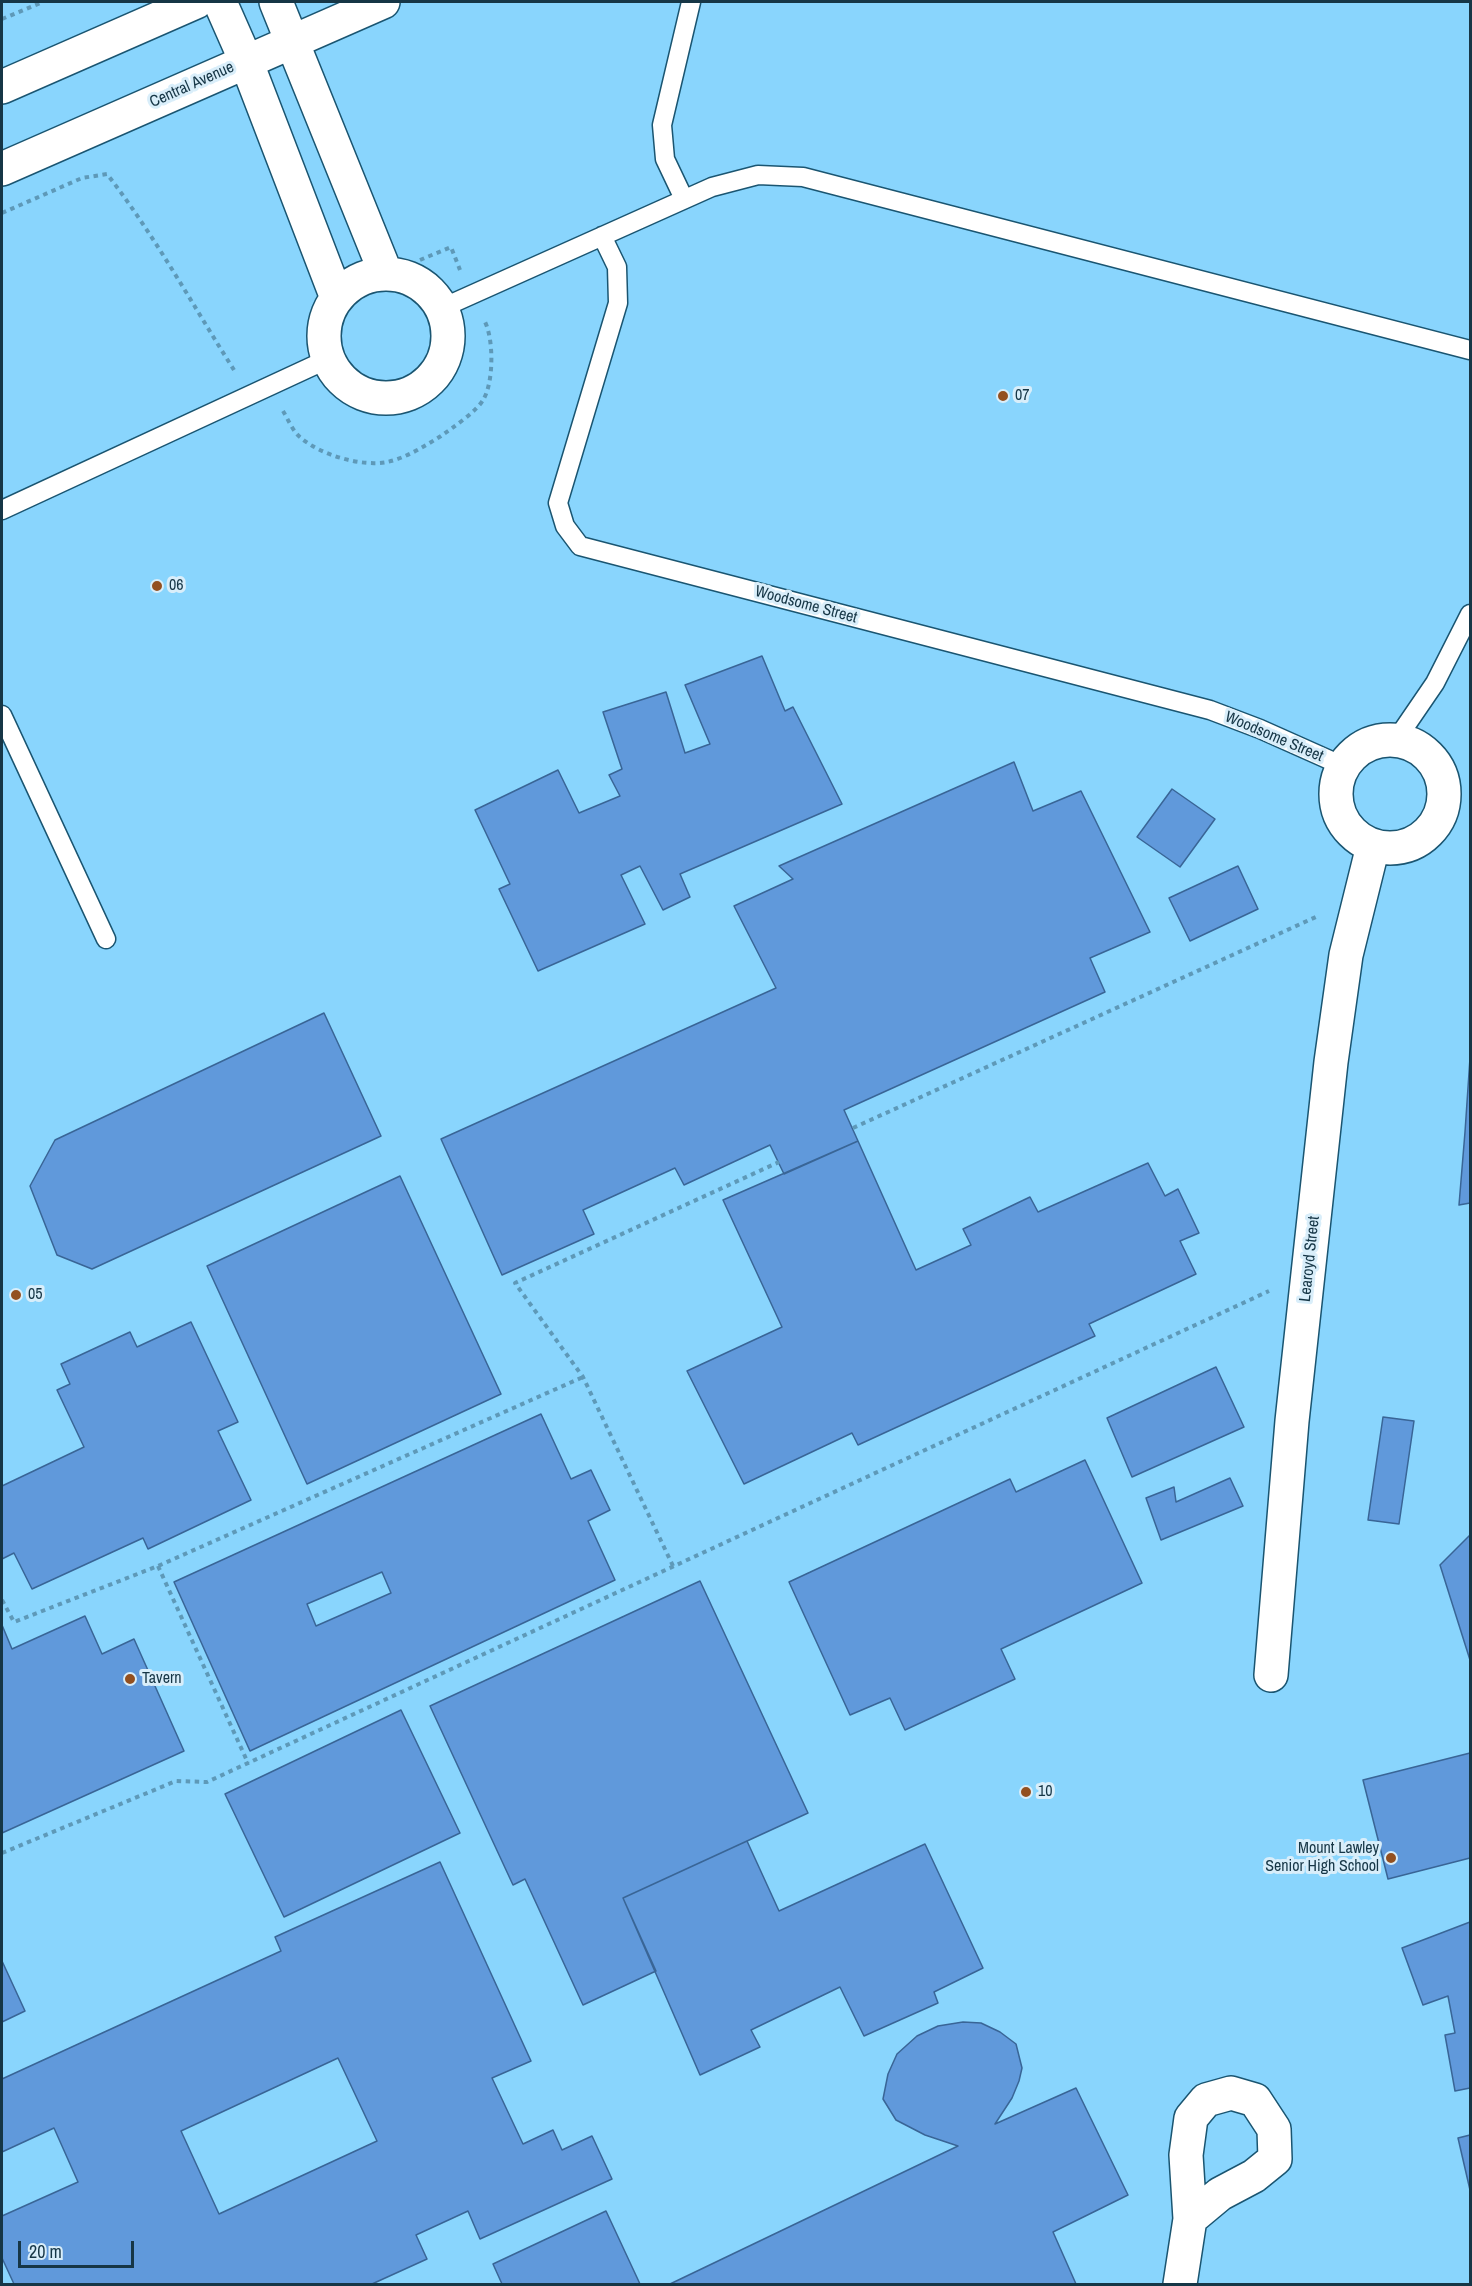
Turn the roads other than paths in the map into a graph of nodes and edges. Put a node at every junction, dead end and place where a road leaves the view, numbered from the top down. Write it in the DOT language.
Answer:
graph roads {
  1 [pos="196,2"];
  2 [pos="220,2"];
  3 [pos="276,2"];
  4 [pos="383,2"];
  5 [pos="691,2"];
  6 [pos="293,41"];
  7 [pos="246,62"];
  8 [pos="2,87"];
  9 [pos="2,169"];
  10 [pos="684,199"];
  11 [pos="602,236"];
  12 [pos="386,274"];
  13 [pos="337,298"];
  14 [pos="456,302"];
  15 [pos="1470,350"];
  16 [pos="328,359"];
  17 [pos="2,510"];
  18 [pos="1470,614"];
  19 [pos="2,715"];
  20 [pos="1396,740"];
  21 [pos="1343,766"];
  22 [pos="1457,798"];
  23 [pos="1373,846"];
  24 [pos="106,939"];
  25 [pos="1271,1675"];
  26 [pos="1190,2219"];
  27 [pos="1180,2284"];
  1 -- 8 [label="street"];
  2 -- 7 [label="street"];
  3 -- 6 [label="street"];
  4 -- 6 [label="street, Central Avenue"];
  5 -- 10 [label="lane"];
  6 -- 7 [label="street, Central Avenue"];
  6 -- 12 [label="street"];
  7 -- 9 [label="street, Central Avenue"];
  7 -- 13 [label="street"];
  10 -- 11 [label="lane"];
  10 -- 15 [label="lane"];
  11 -- 14 [label="lane"];
  11 -- 21 [label="lane, Woodsome Street"];
  12 -- 13 [label="street"];
  12 -- 14 [label="street"];
  13 -- 16 [label="street"];
  14 -- 16 [label="street"];
  16 -- 17 [label="lane"];
  18 -- 20 [label="lane"];
  19 -- 24 [label="lane"];
  20 -- 21 [label="street, Woodsome Street"];
  20 -- 22 [label="street"];
  21 -- 23 [label="street, Woodsome Street"];
  22 -- 23 [label="street"];
  23 -- 25 [label="street, Learoyd Street"];
  26 -- 27 [label="street"];
}
